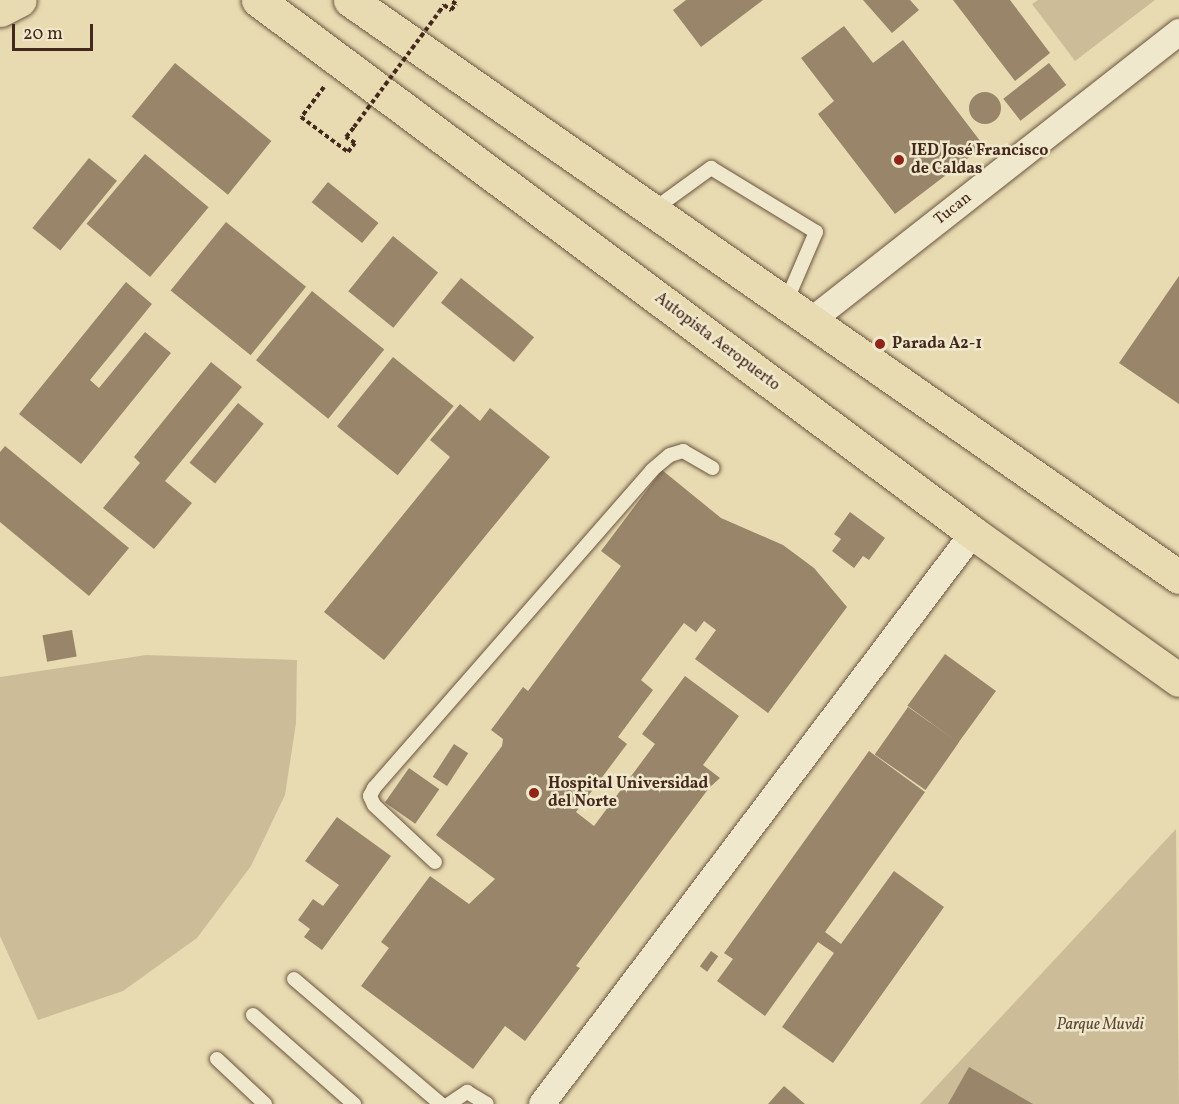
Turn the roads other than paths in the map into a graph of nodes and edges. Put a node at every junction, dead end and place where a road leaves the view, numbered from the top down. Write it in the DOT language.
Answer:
graph roads {
  1 [pos="20,0"];
  2 [pos="258,0"];
  3 [pos="350,0"];
  4 [pos="0,10"];
  5 [pos="1179,32"];
  6 [pos="653,210"];
  7 [pos="799,311"];
  8 [pos="713,468"];
  9 [pos="973,533"];
  10 [pos="1177,575"];
  11 [pos="1179,680"];
  12 [pos="435,862"];
  13 [pos="294,979"];
  14 [pos="253,1015"];
  15 [pos="217,1059"];
  16 [pos="265,1104"];
  17 [pos="354,1104"];
  18 [pos="441,1104"];
  19 [pos="449,1104"];
  20 [pos="487,1104"];
  21 [pos="542,1104"];
  1 -- 4 [label="highway"];
  2 -- 9 [label="highway, Autopista Aeropuerto"];
  3 -- 6 [label="highway"];
  5 -- 7 [label="street, Tucan"];
  6 -- 7 [label="highway"];
  6 -- 7 [label="lane"];
  7 -- 10 [label="highway"];
  8 -- 12 [label="lane"];
  9 -- 11 [label="highway, Autopista Aeropuerto"];
  9 -- 21 [label="street"];
  13 -- 18 [label="lane"];
  14 -- 17 [label="lane"];
  15 -- 16 [label="lane"];
  19 -- 20 [label="lane"];
}
